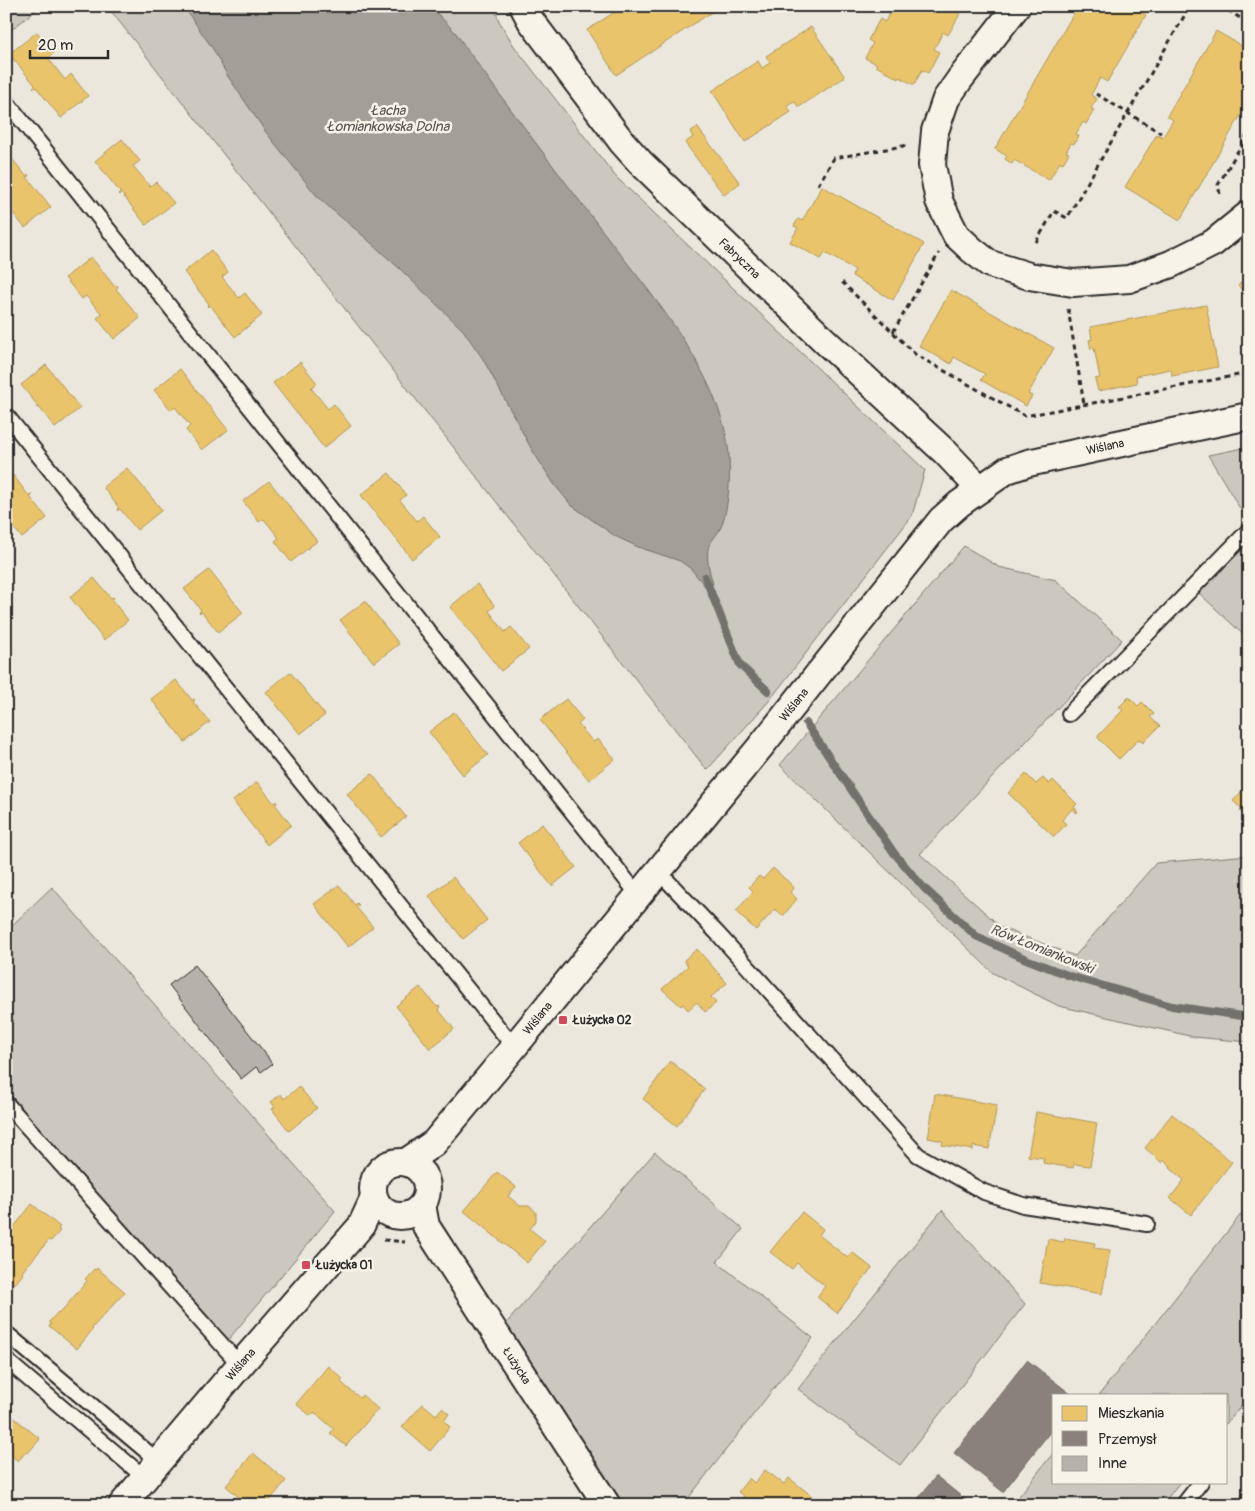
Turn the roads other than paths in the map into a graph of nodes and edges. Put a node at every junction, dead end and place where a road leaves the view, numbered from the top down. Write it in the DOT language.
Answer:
graph roads {
  1 [pos="523,6"];
  2 [pos="1017,6"];
  3 [pos="6,101"];
  4 [pos="1249,214"];
  5 [pos="6,416"];
  6 [pos="1249,416"];
  7 [pos="980,489"];
  8 [pos="1249,530"];
  9 [pos="1069,714"];
  10 [pos="659,872"];
  11 [pos="639,896"];
  12 [pos="514,1047"];
  13 [pos="6,1103"];
  14 [pos="414,1168"];
  15 [pos="404,1212"];
  16 [pos="1147,1224"];
  17 [pos="6,1333"];
  18 [pos="6,1360"];
  19 [pos="240,1365"];
  20 [pos="151,1469"];
  21 [pos="1200,1484"];
  22 [pos="122,1505"];
  23 [pos="607,1505"];
  24 [pos="1183,1505"];
  1 -- 7 [label="street, Fabryczna"];
  2 -- 4 [label="street"];
  3 -- 11 [label="lane"];
  5 -- 12 [label="lane"];
  6 -- 7 [label="street, Wiślana"];
  7 -- 10 [label="street, Wiślana"];
  8 -- 9 [label="lane"];
  10 -- 11 [label="street, Wiślana"];
  10 -- 16 [label="lane"];
  11 -- 12 [label="street, Wiślana"];
  12 -- 14 [label="street, Wiślana"];
  13 -- 19 [label="lane"];
  14 -- 15 [label="street"];
  14 -- 15 [label="street"];
  15 -- 19 [label="street, Wiślana"];
  15 -- 23 [label="street, Łużycka"];
  17 -- 20 [label="lane"];
  18 -- 20 [label="lane"];
  19 -- 20 [label="street, Wiślana"];
  20 -- 22 [label="street, Wiślana"];
  21 -- 24 [label="lane"];
}
